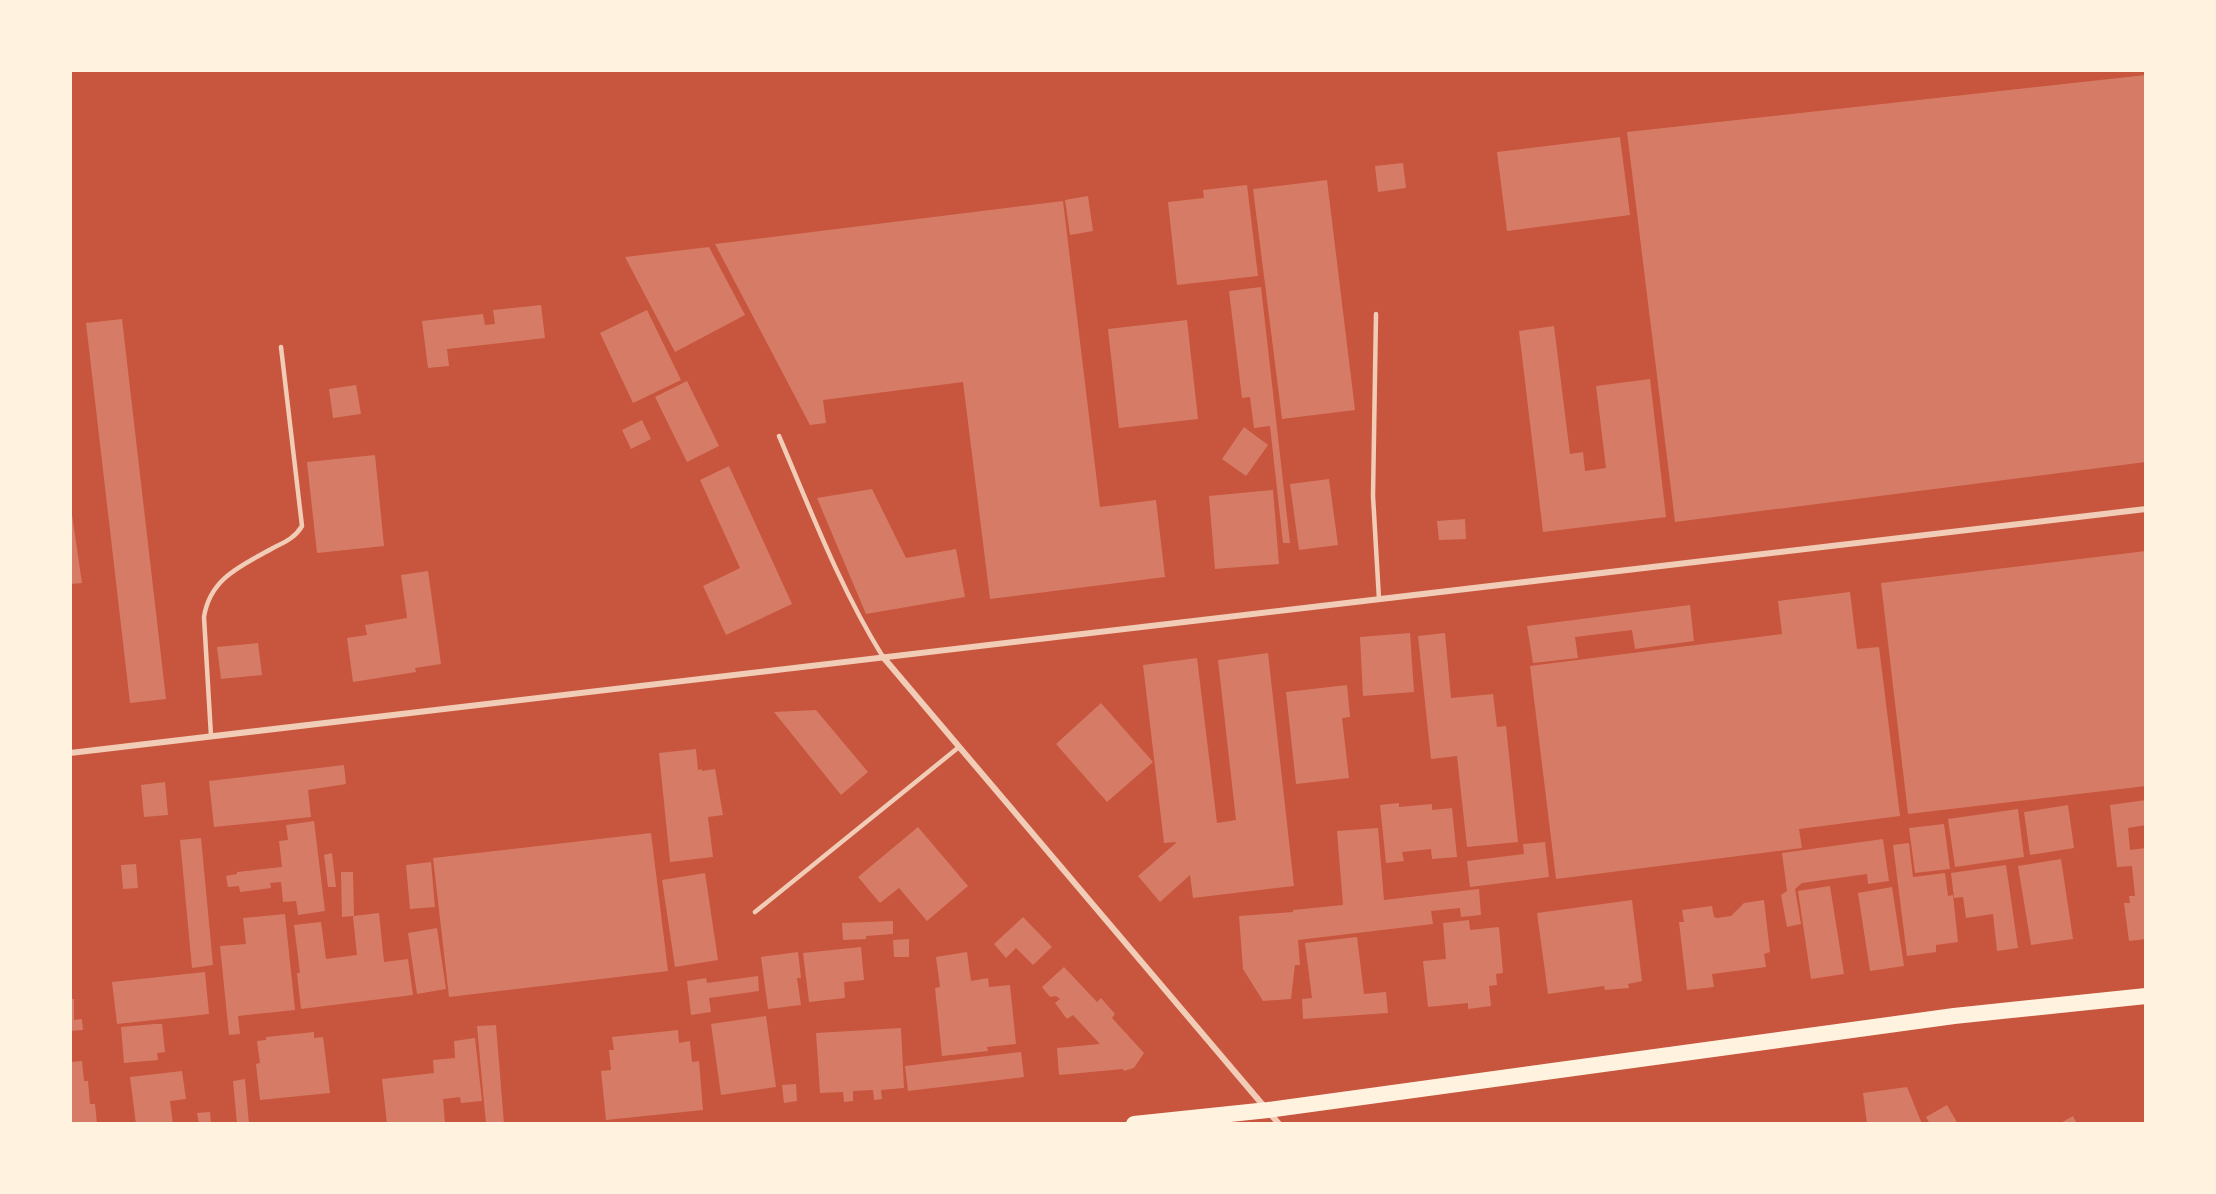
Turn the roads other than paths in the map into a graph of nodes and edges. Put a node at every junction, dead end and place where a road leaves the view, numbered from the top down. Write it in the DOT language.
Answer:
graph roads {
  1 [pos="1376,314"];
  2 [pos="281,347"];
  3 [pos="779,436"];
  4 [pos="2145,509"];
  5 [pos="1380,599"];
  6 [pos="883,657"];
  7 [pos="211,736"];
  8 [pos="959,747"];
  9 [pos="70,753"];
  10 [pos="755,912"];
  11 [pos="2145,996"];
  12 [pos="1268,1110"];
  13 [pos="1209,1120"];
  14 [pos="1134,1124"];
  15 [pos="1279,1124"];
  1 -- 5 [label="lane"];
  2 -- 7 [label="lane"];
  3 -- 6 [label="lane"];
  4 -- 5 [label="street"];
  5 -- 6 [label="street"];
  6 -- 7 [label="street"];
  6 -- 8 [label="street"];
  7 -- 9 [label="street"];
  8 -- 10 [label="lane"];
  8 -- 12 [label="street"];
  11 -- 12 [label="highway"];
  12 -- 13 [label="highway"];
  12 -- 15 [label="street"];
  13 -- 14 [label="highway"];
}
